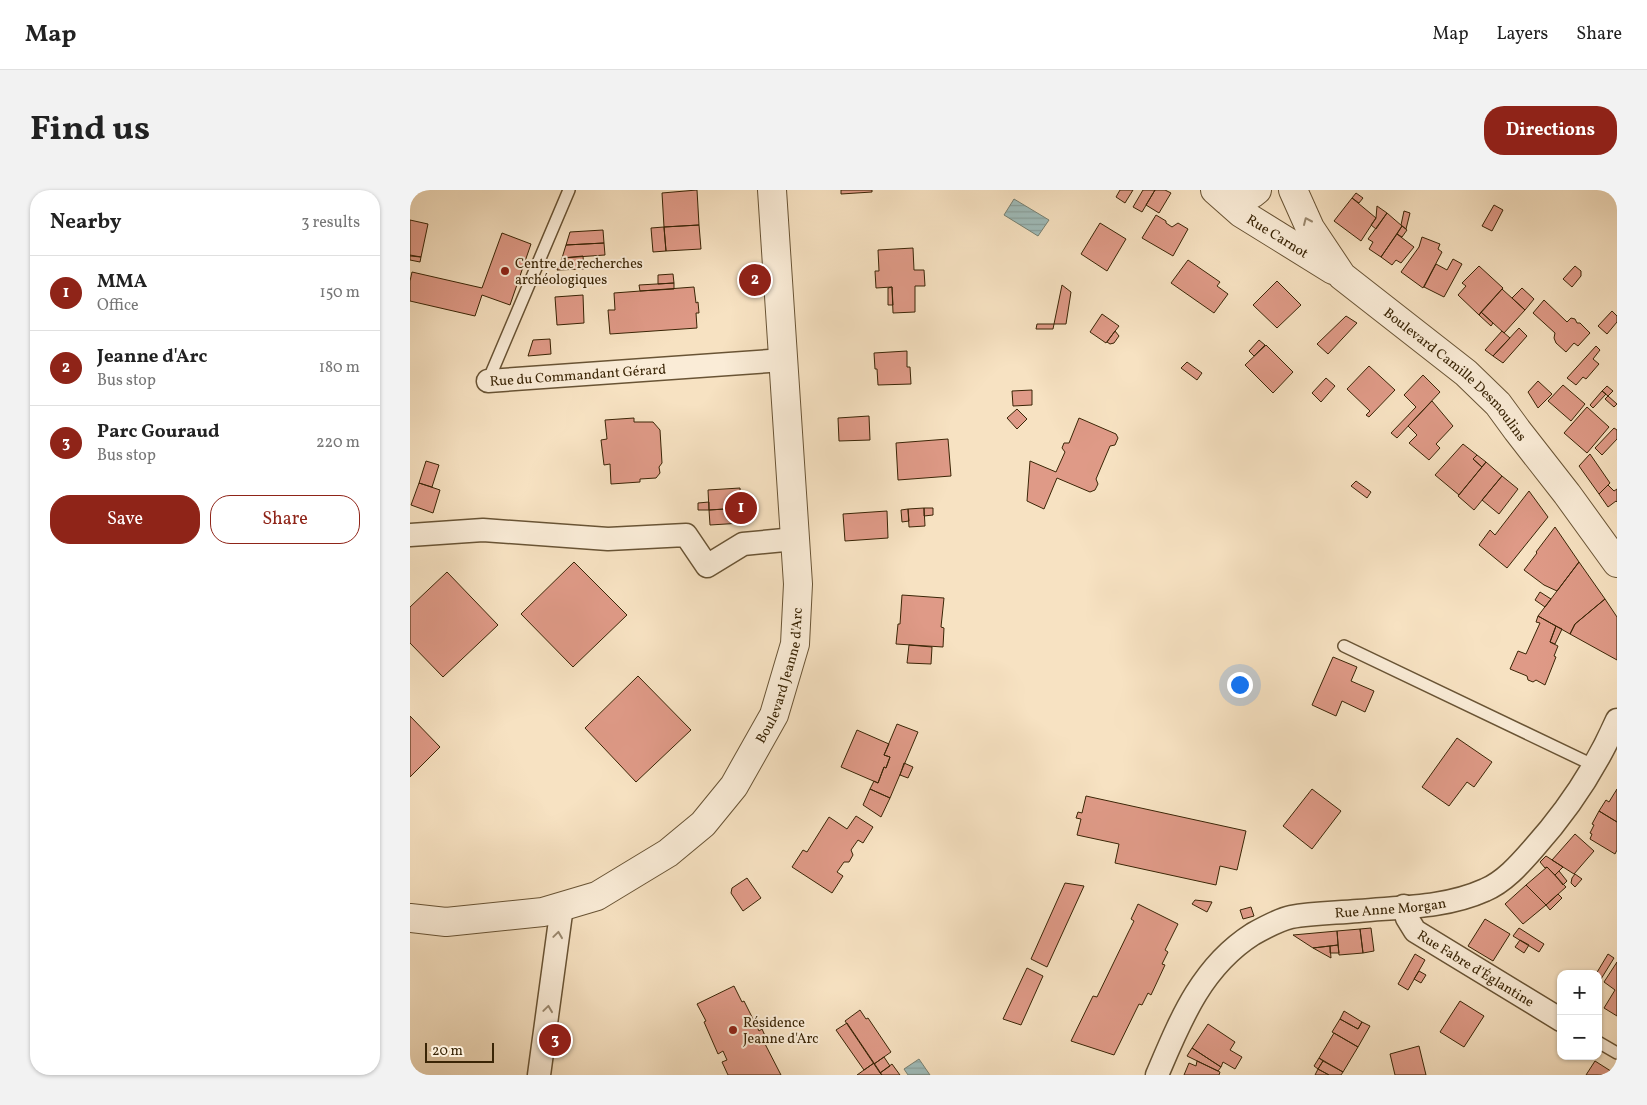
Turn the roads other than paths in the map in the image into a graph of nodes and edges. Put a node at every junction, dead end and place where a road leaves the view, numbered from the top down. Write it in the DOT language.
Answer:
graph roads {
  1 [pos="569,190"];
  2 [pos="772,190"];
  3 [pos="1215,190"];
  4 [pos="1230,190"];
  5 [pos="1257,190"];
  6 [pos="1293,190"];
  7 [pos="1342,276"];
  8 [pos="784,360"];
  9 [pos="488,380"];
  10 [pos="410,535"];
  11 [pos="795,539"];
  12 [pos="1617,563"];
  13 [pos="1344,646"];
  14 [pos="1617,720"];
  15 [pos="1595,766"];
  16 [pos="562,906"];
  17 [pos="1404,906"];
  18 [pos="410,918"];
  19 [pos="1557,1018"];
  20 [pos="1602,1044"];
  21 [pos="1617,1053"];
  22 [pos="539,1075"];
  23 [pos="1157,1075"];
  1 -- 9 [label="lane, Rue du Commandant Gérard"];
  2 -- 8 [label="street, Boulevard Jeanne d'Arc"];
  3 -- 7 [label="street, Rue Carnot"];
  4 -- 5 [label="street"];
  7 -- 6 [label="street, Boulevard Camille Desmoulins, one-way"];
  7 -- 12 [label="street, Boulevard Camille Desmoulins"];
  8 -- 9 [label="street, Rue du Commandant Gérard"];
  8 -- 11 [label="street, Boulevard Jeanne d'Arc"];
  10 -- 11 [label="street"];
  11 -- 16 [label="street, Boulevard Jeanne d'Arc"];
  13 -- 15 [label="lane"];
  14 -- 15 [label="street, Rue Anne Morgan"];
  15 -- 17 [label="street, Rue Anne Morgan"];
  16 -- 18 [label="street, Boulevard Jeanne d'Arc"];
  22 -- 16 [label="street, one-way"];
  17 -- 19 [label="street, Rue Fabre d'Églantine"];
  17 -- 23 [label="street, Rue Anne Morgan"];
  20 -- 21 [label="lane"];
}
